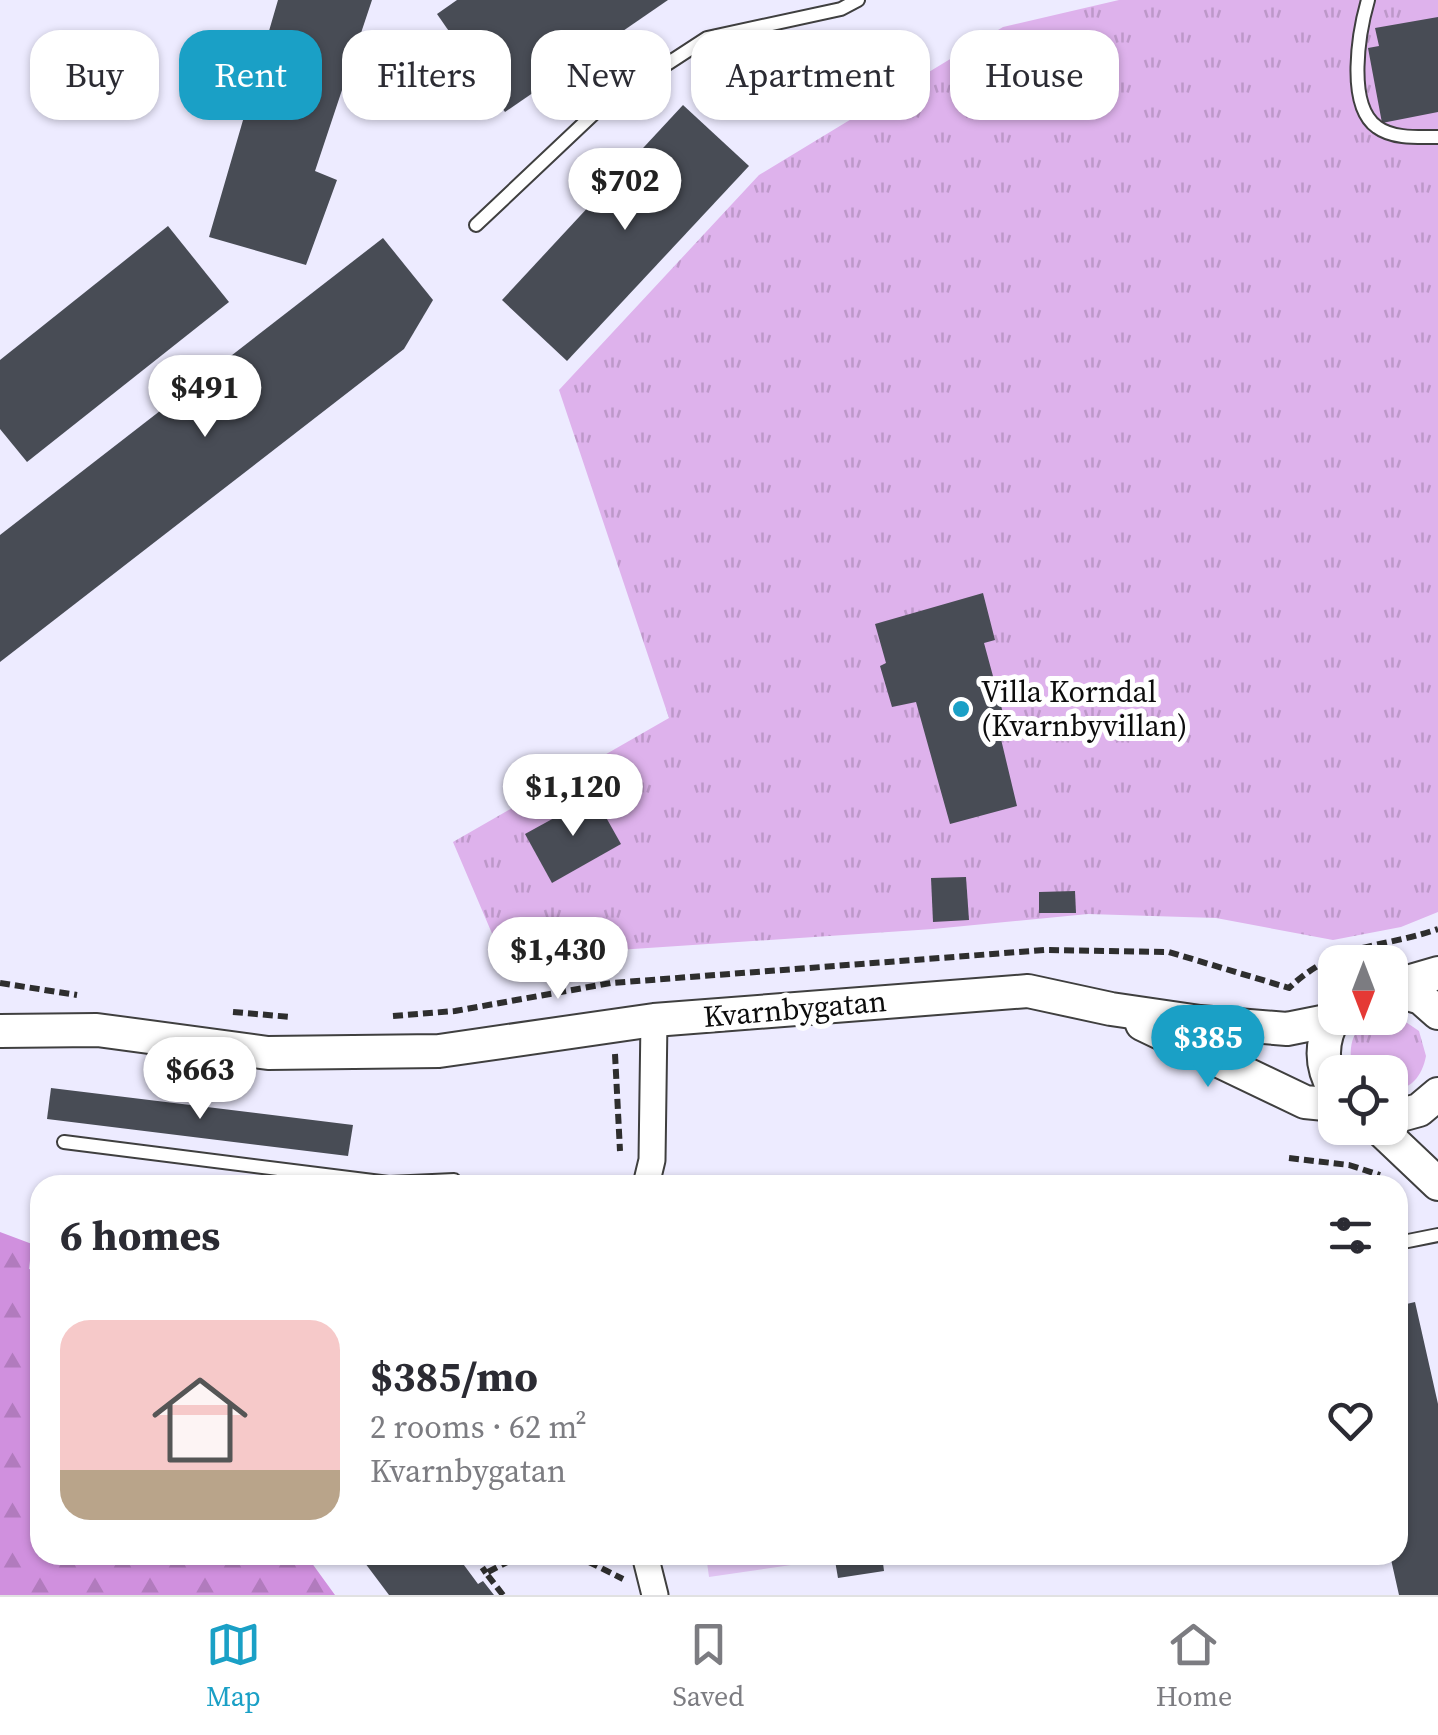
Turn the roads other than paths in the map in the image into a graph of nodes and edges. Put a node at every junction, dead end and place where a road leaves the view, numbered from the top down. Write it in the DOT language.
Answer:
graph roads {
  1 [pos="858,0"];
  2 [pos="1368,0"];
  3 [pos="1438,137"];
  4 [pos="476,225"];
  5 [pos="1438,972"];
  6 [pos="1408,982"];
  7 [pos="1408,994"];
  8 [pos="1111,1009"];
  9 [pos="1438,1013"];
  10 [pos="654,1020"];
  11 [pos="1318,1022"];
  12 [pos="0,1030"];
  13 [pos="1438,1094"];
  14 [pos="1318,1103"];
  15 [pos="1408,1113"];
  16 [pos="64,1142"];
  17 [pos="1397,1145"];
  18 [pos="320,1175"];
  19 [pos="648,1175"];
  20 [pos="1438,1184"];
  21 [pos="1438,1235"];
  22 [pos="1408,1240"];
  23 [pos="648,1565"];
  24 [pos="655,1595"];
  1 -- 4 [label="lane"];
  2 -- 3 [label="lane"];
  5 -- 6 [label="street"];
  7 -- 9 [label="street"];
  8 -- 10 [label="street, Kvarnbygatan"];
  8 -- 11 [label="street, Kvarnbygatan"];
  8 -- 14 [label="street, Kvarnbygatan"];
  10 -- 12 [label="street, Kvarnbygatan"];
  10 -- 19 [label="street"];
  13 -- 15 [label="street"];
  16 -- 18 [label="lane"];
  17 -- 20 [label="street"];
  21 -- 22 [label="lane"];
  23 -- 24 [label="street"];
}
